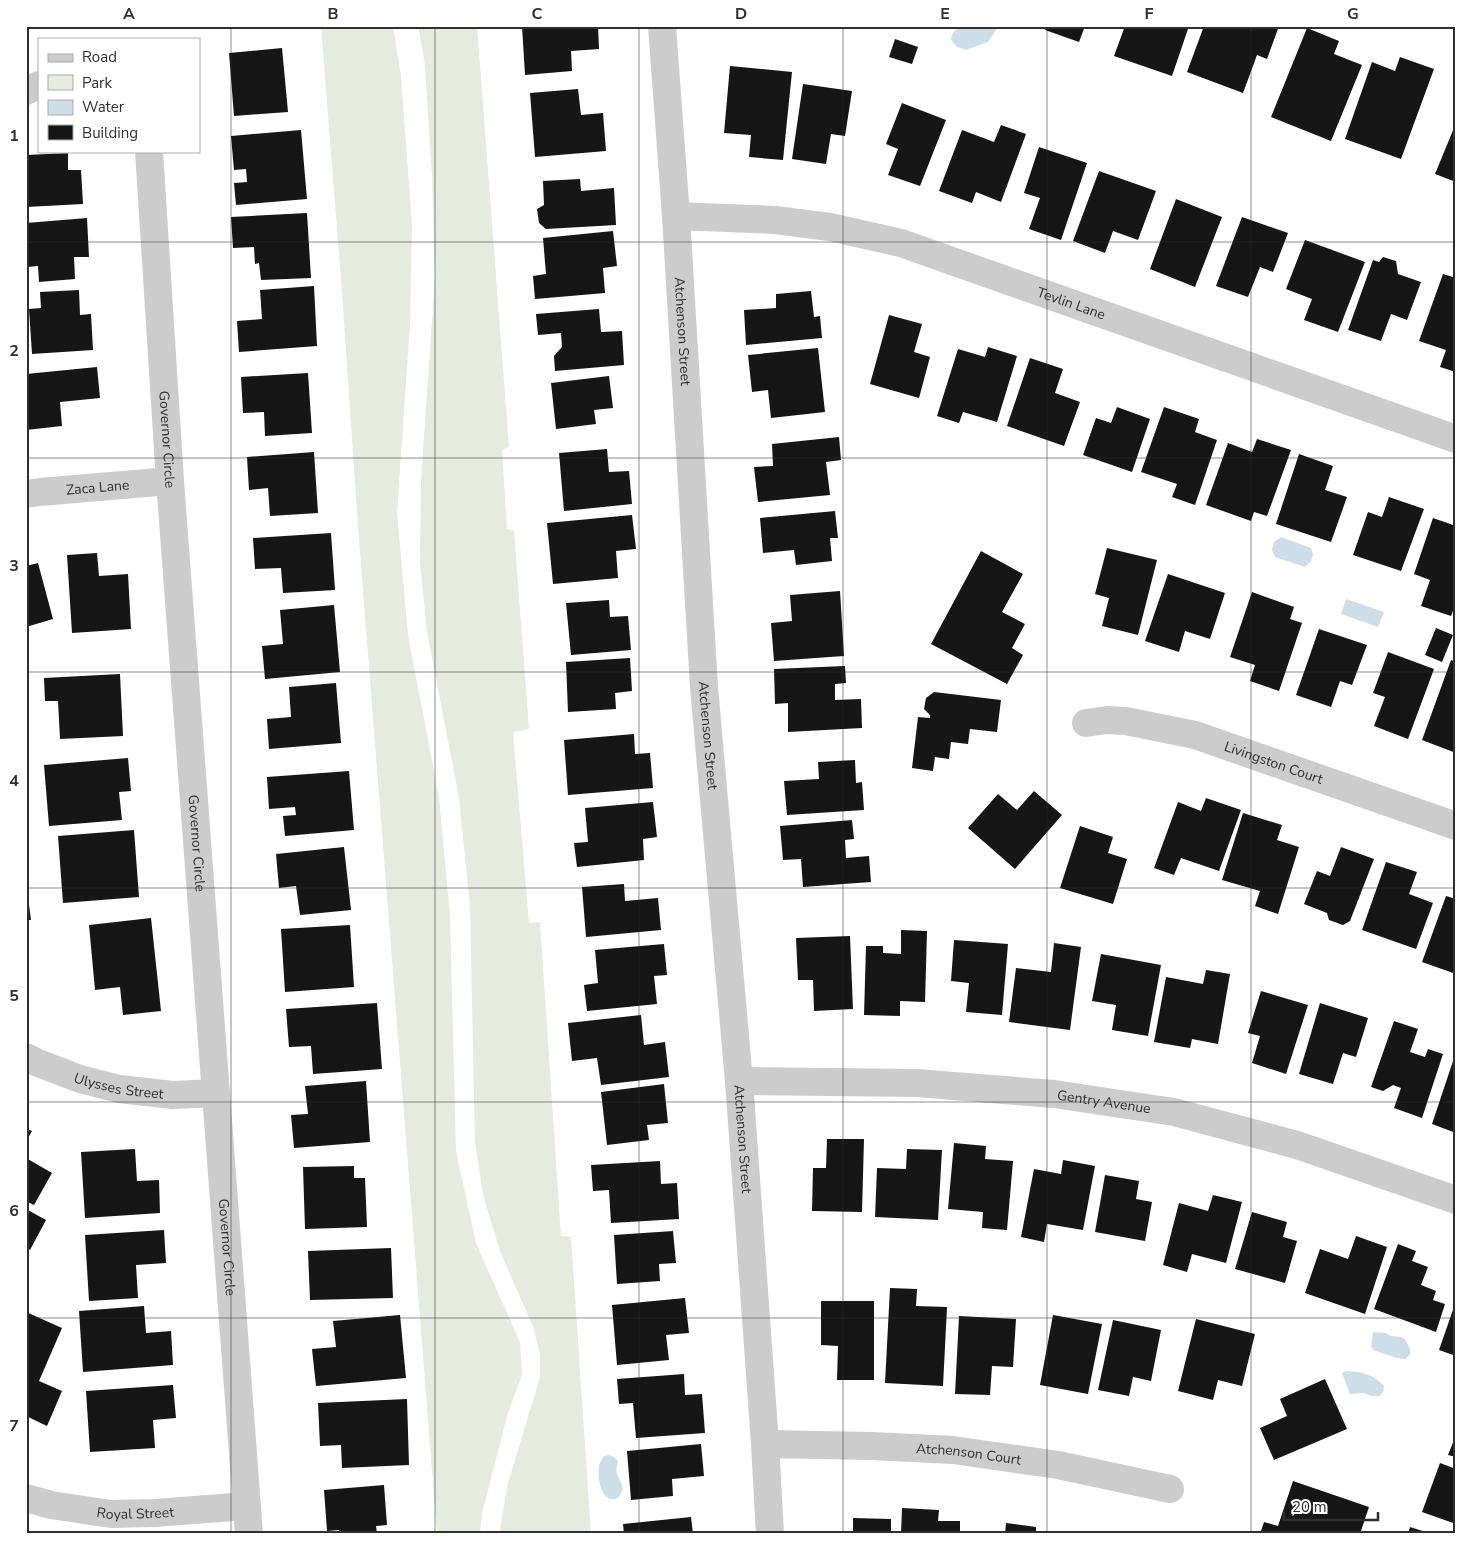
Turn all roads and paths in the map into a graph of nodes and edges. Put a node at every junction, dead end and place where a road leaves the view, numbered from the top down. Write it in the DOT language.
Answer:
graph roads {
  1 [pos="662,26"];
  2 [pos="38,85"];
  3 [pos="26,91"];
  4 [pos="149,152"];
  5 [pos="676,216"];
  6 [pos="1456,439"];
  7 [pos="170,481"];
  8 [pos="26,494"];
  9 [pos="1086,722"];
  10 [pos="1456,826"];
  11 [pos="26,1057"];
  12 [pos="739,1081"];
  13 [pos="216,1093"];
  14 [pos="1456,1200"];
  15 [pos="765,1444"];
  16 [pos="1170,1489"];
  17 [pos="26,1498"];
  18 [pos="247,1506"];
  19 [pos="249,1534"];
  20 [pos="770,1534"];
  1 -- 5 [label="street, Atchenson Street"];
  2 -- 3 [label="street"];
  4 -- 7 [label="street, Governor Circle"];
  5 -- 6 [label="street, Tevlin Lane"];
  5 -- 12 [label="street, Atchenson Street"];
  7 -- 8 [label="street, Zaca Lane"];
  7 -- 13 [label="street, Governor Circle"];
  9 -- 10 [label="street, Livingston Court"];
  11 -- 13 [label="street, Ulysses Street"];
  12 -- 14 [label="street, Gentry Avenue"];
  12 -- 15 [label="street, Atchenson Street"];
  13 -- 18 [label="street, Governor Circle"];
  15 -- 16 [label="street, Atchenson Court"];
  15 -- 20 [label="street, Atchenson Street"];
  17 -- 18 [label="street, Royal Street"];
  18 -- 19 [label="street, Governor Circle"];
}
